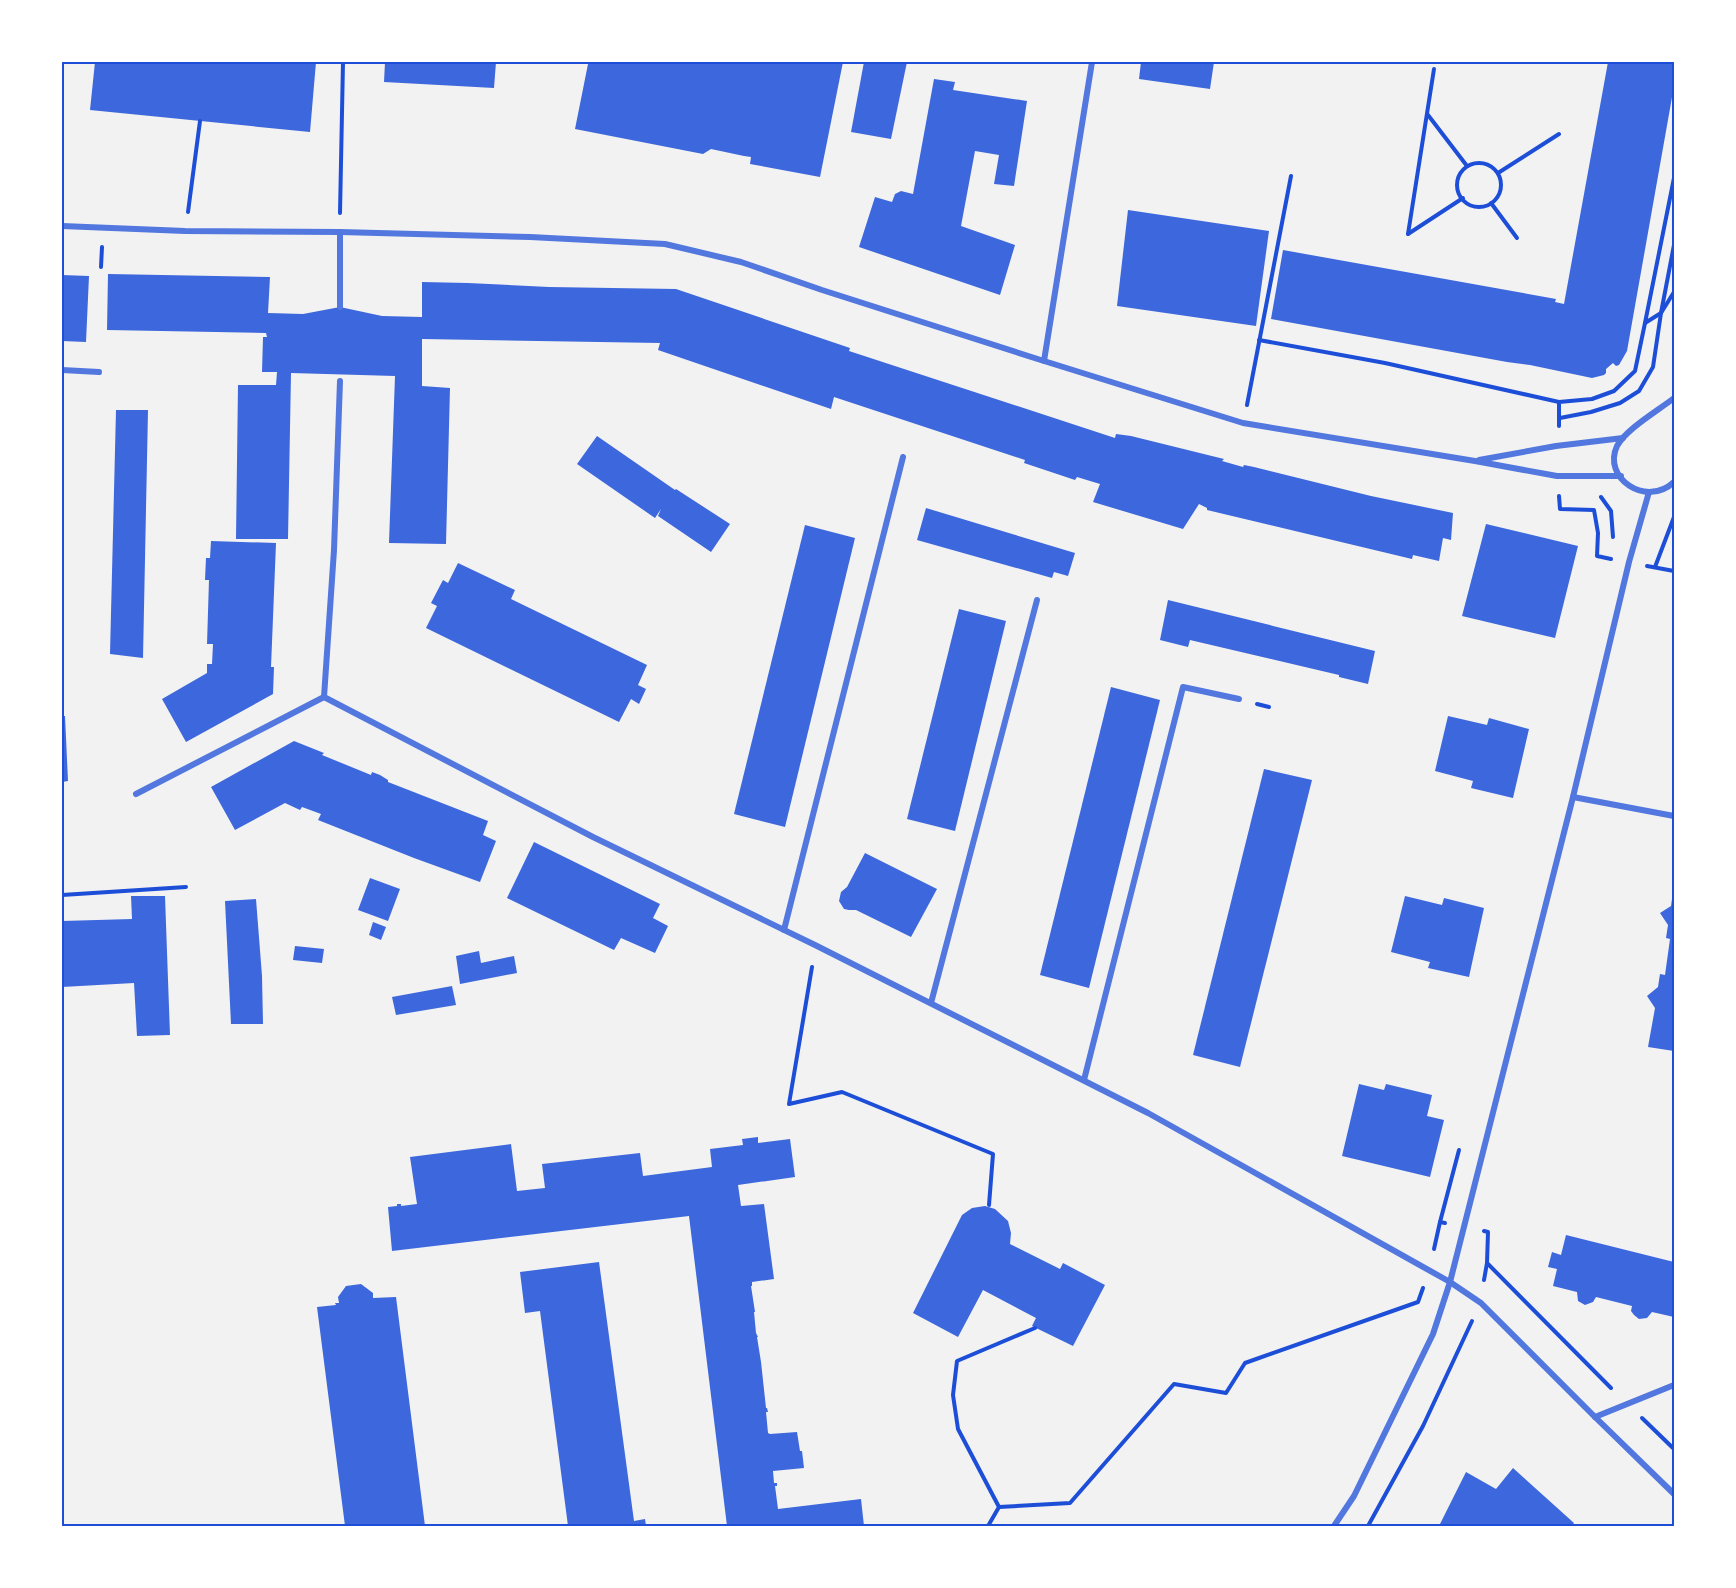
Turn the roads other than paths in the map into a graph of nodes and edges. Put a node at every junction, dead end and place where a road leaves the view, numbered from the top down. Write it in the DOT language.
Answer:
graph roads {
  1 [pos="1092,62"];
  2 [pos="62,226"];
  3 [pos="340,232"];
  4 [pos="340,307"];
  5 [pos="1044,361"];
  6 [pos="62,370"];
  7 [pos="99,372"];
  8 [pos="340,381"];
  9 [pos="1674,398"];
  10 [pos="1623,438"];
  11 [pos="903,457"];
  12 [pos="1475,461"];
  13 [pos="1621,476"];
  14 [pos="1674,482"];
  15 [pos="1649,492"];
  16 [pos="1037,600"];
  17 [pos="324,697"];
  18 [pos="1239,699"];
  19 [pos="136,794"];
  20 [pos="1573,797"];
  21 [pos="1674,816"];
  22 [pos="784,930"];
  23 [pos="931,1003"];
  24 [pos="1084,1080"];
  25 [pos="1450,1282"];
  26 [pos="1674,1385"];
  27 [pos="1595,1417"];
  28 [pos="1674,1494"];
  29 [pos="1334,1527"];
  1 -- 5 [label="street"];
  2 -- 3 [label="street"];
  3 -- 4 [label="street"];
  3 -- 5 [label="street"];
  5 -- 12 [label="street"];
  6 -- 7 [label="street"];
  8 -- 17 [label="street"];
  9 -- 10 [label="street"];
  10 -- 12 [label="street"];
  10 -- 13 [label="street"];
  11 -- 22 [label="street"];
  12 -- 13 [label="street"];
  13 -- 15 [label="street"];
  14 -- 15 [label="street"];
  15 -- 20 [label="street"];
  16 -- 23 [label="street"];
  17 -- 19 [label="street"];
  17 -- 22 [label="street"];
  18 -- 24 [label="street"];
  20 -- 21 [label="street"];
  20 -- 25 [label="street"];
  22 -- 23 [label="street"];
  23 -- 24 [label="street"];
  24 -- 25 [label="street"];
  25 -- 27 [label="street"];
  25 -- 29 [label="street"];
  26 -- 27 [label="street"];
  27 -- 28 [label="street"];
}
